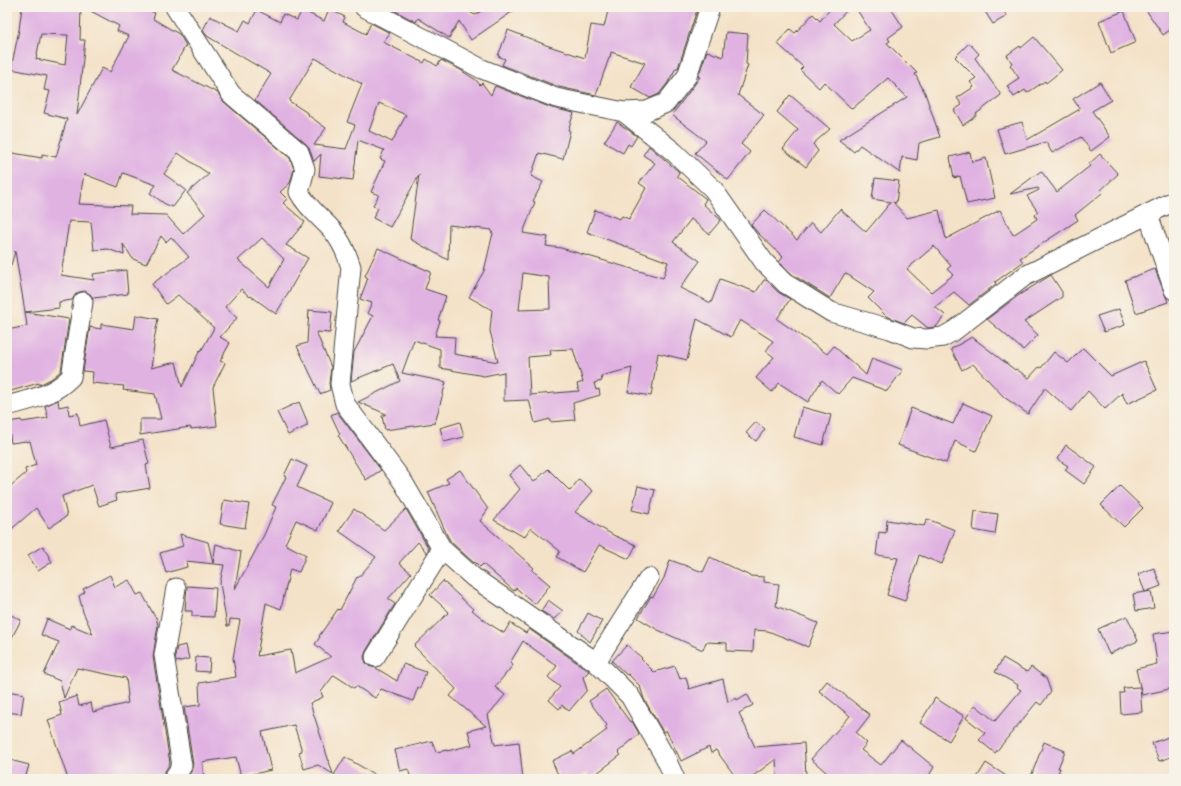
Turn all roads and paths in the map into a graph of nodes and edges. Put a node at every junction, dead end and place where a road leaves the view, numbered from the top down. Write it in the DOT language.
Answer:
graph roads {
  1 [pos="175,7"];
  2 [pos="364,7"];
  3 [pos="710,7"];
  4 [pos="624,112"];
  5 [pos="1174,201"];
  6 [pos="1148,214"];
  7 [pos="1174,290"];
  8 [pos="83,302"];
  9 [pos="7,406"];
  10 [pos="442,549"];
  11 [pos="649,578"];
  12 [pos="176,588"];
  13 [pos="375,657"];
  14 [pos="596,662"];
  15 [pos="173,779"];
  16 [pos="675,779"];
  1 -- 10 [label="street"];
  2 -- 4 [label="street"];
  3 -- 4 [label="street"];
  4 -- 6 [label="street"];
  5 -- 6 [label="street"];
  6 -- 7 [label="street"];
  8 -- 9 [label="street"];
  10 -- 13 [label="street"];
  10 -- 14 [label="street"];
  11 -- 14 [label="street"];
  12 -- 15 [label="street"];
  14 -- 16 [label="street"];
}
